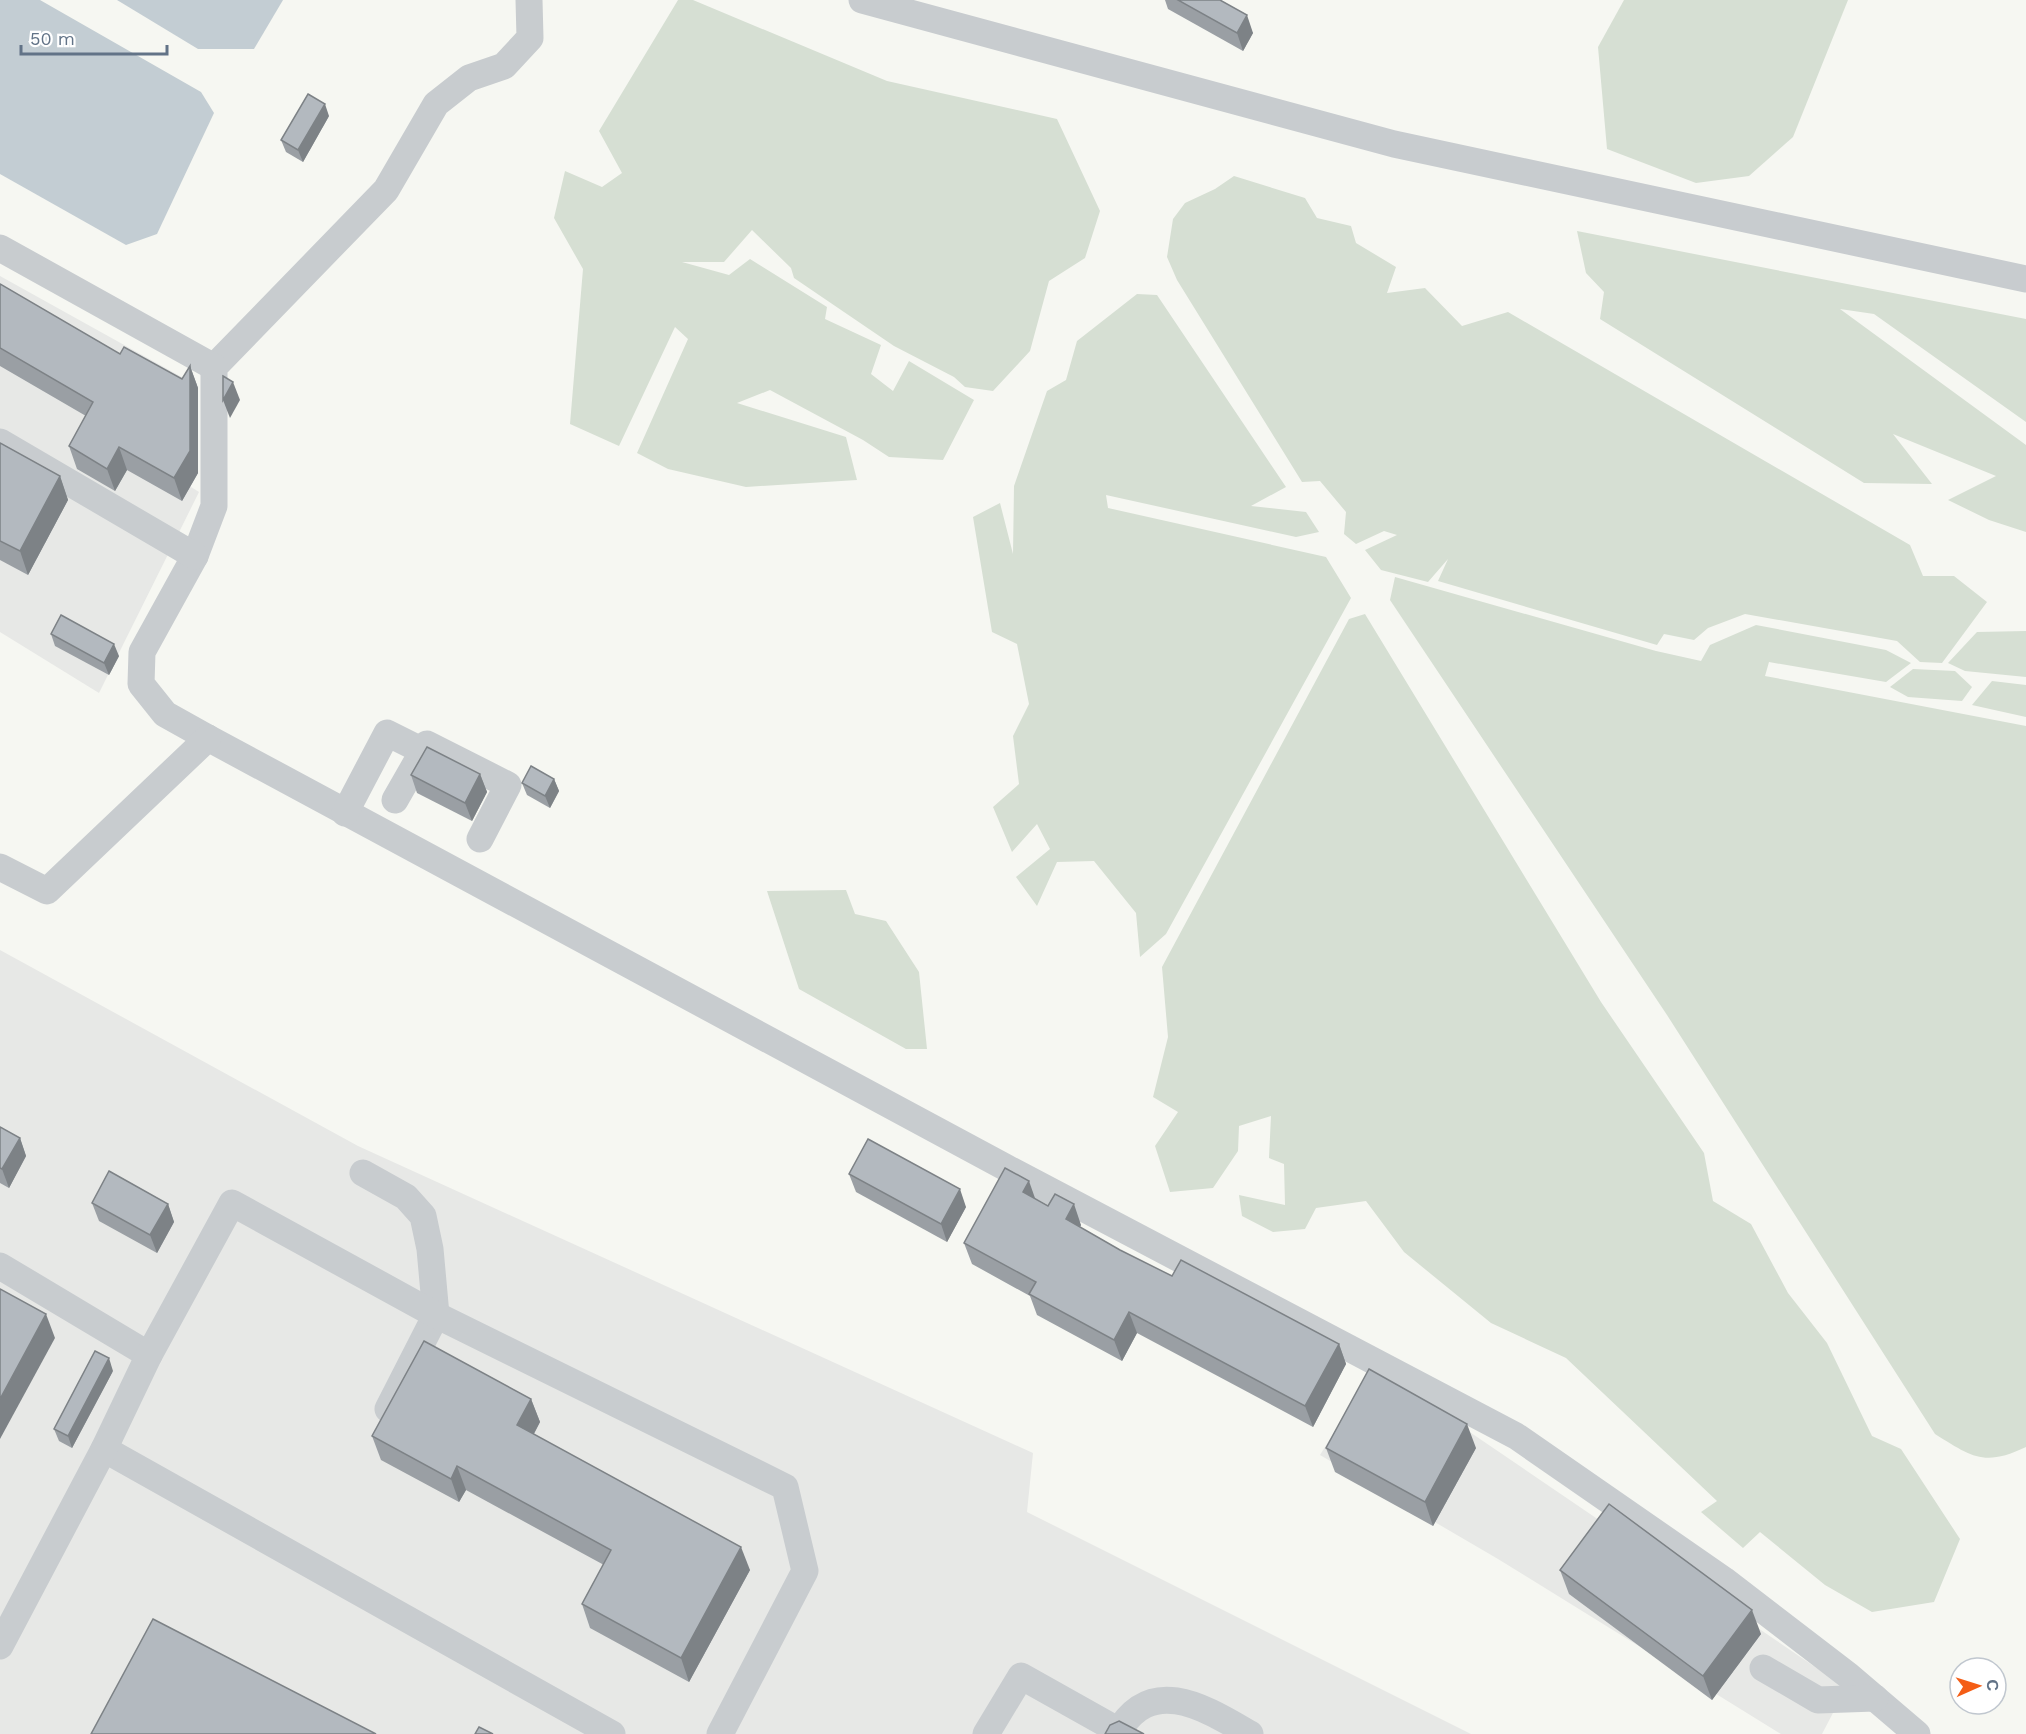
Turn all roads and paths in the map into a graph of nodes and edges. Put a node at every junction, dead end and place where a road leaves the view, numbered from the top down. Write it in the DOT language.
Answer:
graph roads {
  1 [pos="529,0"];
  2 [pos="862,0"];
  3 [pos="0,248"];
  4 [pos="2026,279"];
  5 [pos="214,367"];
  6 [pos="0,442"];
  7 [pos="195,556"];
  8 [pos="207,738"];
  9 [pos="423,751"];
  10 [pos="395,800"];
  11 [pos="345,813"];
  12 [pos="480,839"];
  13 [pos="0,867"];
  14 [pos="363,1173"];
  15 [pos="0,1266"];
  16 [pos="436,1315"];
  17 [pos="149,1354"];
  18 [pos="377,1432"];
  19 [pos="104,1449"];
  20 [pos="3,1635"];
  21 [pos="1763,1668"];
  22 [pos="1875,1698"];
  23 [pos="1118,1732"];
  24 [pos="612,1734"];
  25 [pos="720,1734"];
  26 [pos="986,1734"];
  27 [pos="1250,1734"];
  28 [pos="1917,1734"];
  1 -- 5 [label="lane"];
  2 -- 4 [label="lane"];
  3 -- 5 [label="lane"];
  5 -- 7 [label="lane"];
  6 -- 7 [label="lane"];
  7 -- 8 [label="lane"];
  8 -- 11 [label="lane"];
  8 -- 13 [label="lane"];
  9 -- 10 [label="lane"];
  9 -- 11 [label="lane"];
  9 -- 12 [label="lane"];
  11 -- 22 [label="lane"];
  14 -- 16 [label="lane"];
  15 -- 17 [label="lane"];
  16 -- 17 [label="lane"];
  16 -- 18 [label="lane"];
  16 -- 25 [label="lane"];
  17 -- 19 [label="lane"];
  19 -- 20 [label="lane"];
  19 -- 24 [label="lane"];
  21 -- 22 [label="lane"];
  22 -- 28 [label="lane"];
  23 -- 26 [label="lane"];
  23 -- 27 [label="lane"];
}
